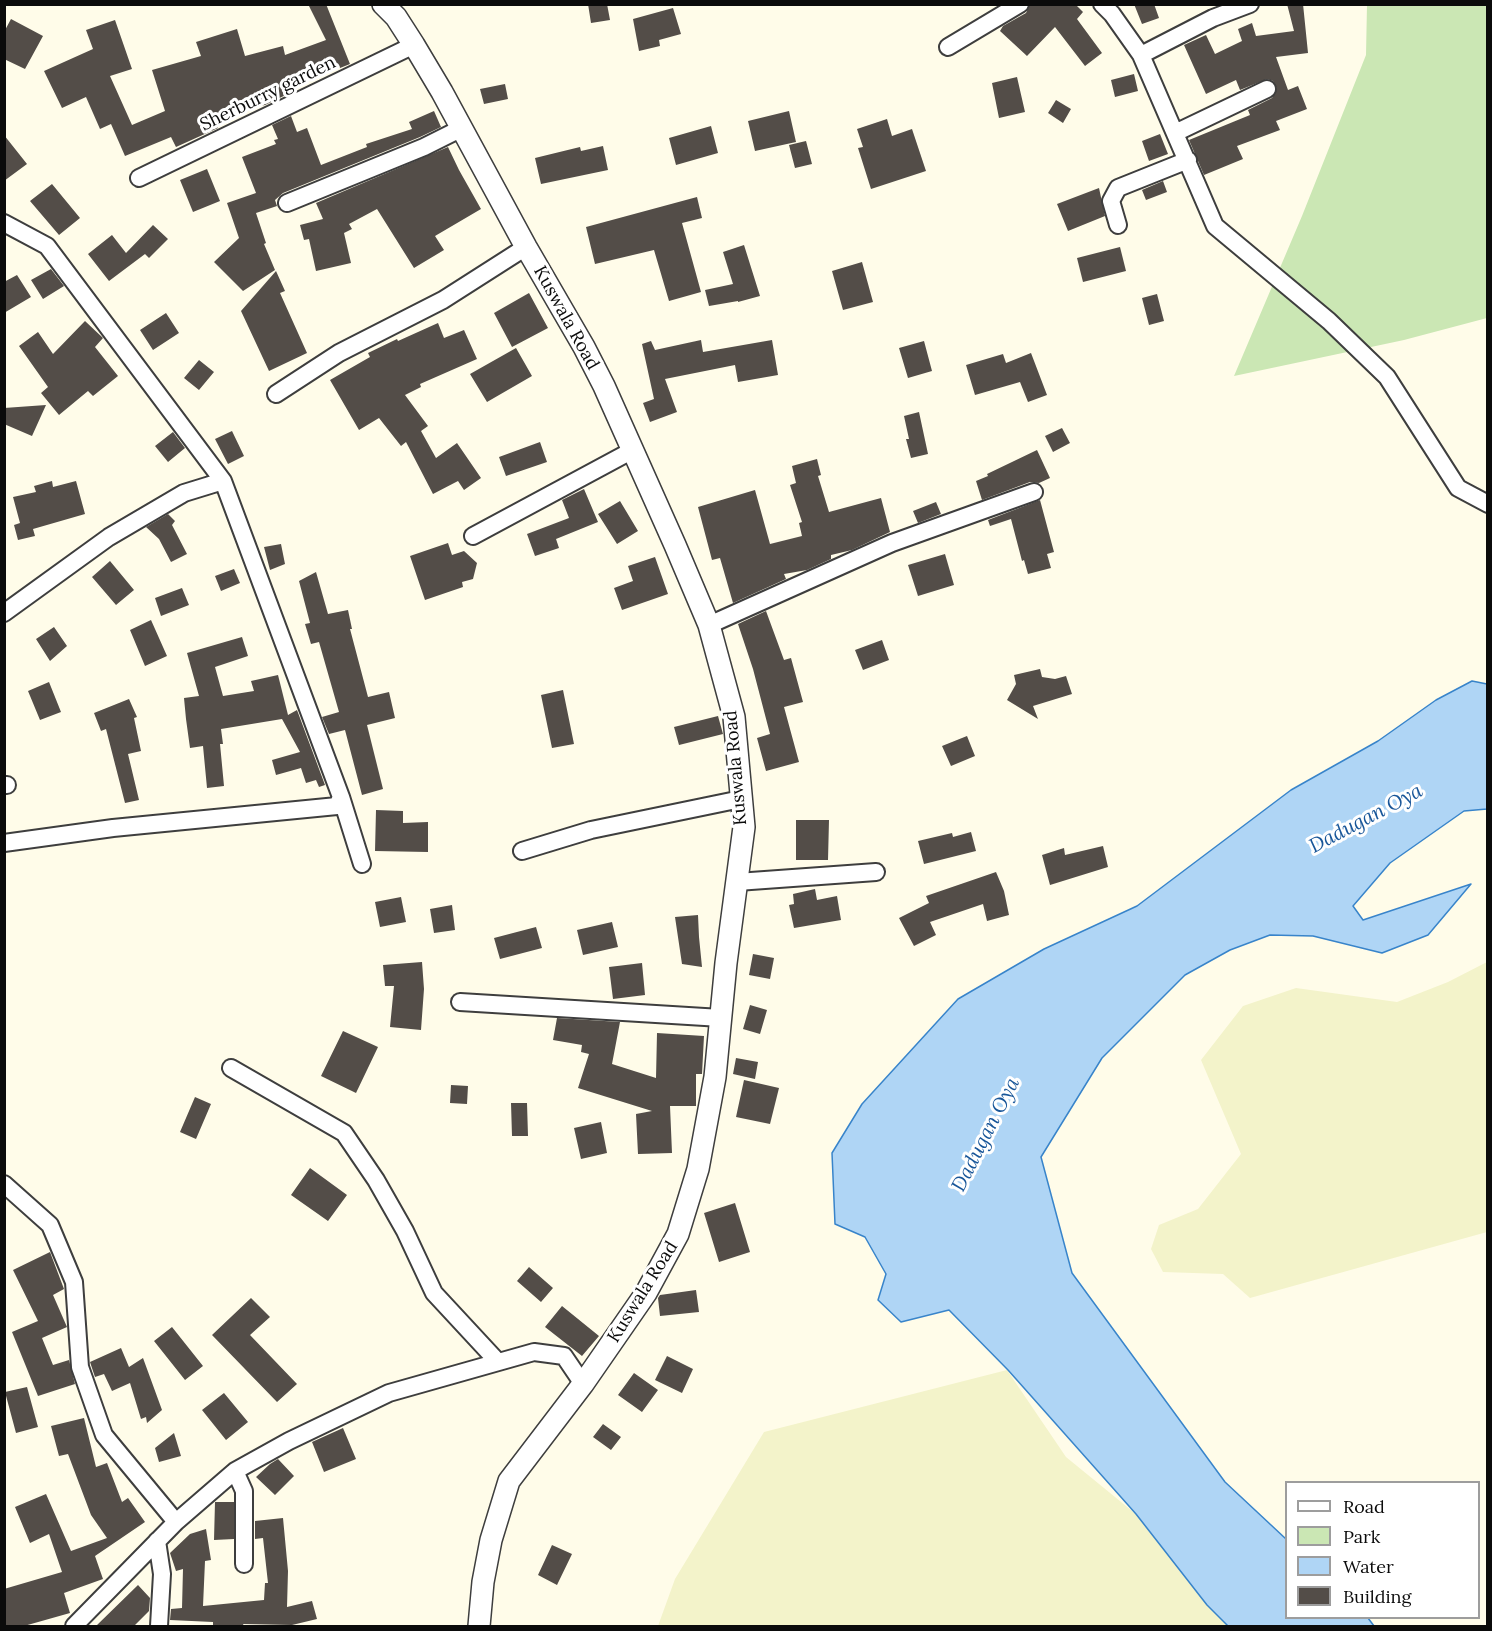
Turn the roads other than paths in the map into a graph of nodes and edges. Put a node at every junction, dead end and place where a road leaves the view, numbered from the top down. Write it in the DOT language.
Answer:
graph roads {
  1 [pos="383,4"];
  2 [pos="1020,4"];
  3 [pos="1102,4"];
  4 [pos="1250,4"];
  5 [pos="414,45"];
  6 [pos="948,47"];
  7 [pos="1141,55"];
  8 [pos="1267,89"];
  9 [pos="462,128"];
  10 [pos="1176,133"];
  11 [pos="1188,160"];
  12 [pos="139,178"];
  13 [pos="288,203"];
  14 [pos="4,223"];
  15 [pos="1118,225"];
  16 [pos="526,247"];
  17 [pos="276,394"];
  18 [pos="633,450"];
  19 [pos="223,481"];
  20 [pos="1034,492"];
  21 [pos="1488,504"];
  22 [pos="473,536"];
  23 [pos="4,613"];
  24 [pos="709,625"];
  25 [pos="341,797"];
  26 [pos="741,799"];
  27 [pos="4,843"];
  28 [pos="522,851"];
  29 [pos="362,864"];
  30 [pos="876,872"];
  31 [pos="737,882"];
  32 [pos="460,1002"];
  33 [pos="721,1018"];
  34 [pos="231,1068"];
  35 [pos="4,1184"];
  36 [pos="498,1362"];
  37 [pos="583,1384"];
  38 [pos="235,1471"];
  39 [pos="176,1522"];
  40 [pos="157,1541"];
  41 [pos="244,1564"];
  42 [pos="74,1626"];
  43 [pos="159,1626"];
  44 [pos="479,1626"];
  1 -- 5 [label="street, Kuswala Road"];
  2 -- 6 [label="street"];
  3 -- 7 [label="street"];
  4 -- 7 [label="street"];
  5 -- 9 [label="street, Kuswala Road"];
  5 -- 12 [label="street, Sherburry garden"];
  7 -- 10 [label="street"];
  8 -- 10 [label="street"];
  9 -- 13 [label="street"];
  9 -- 16 [label="street, Kuswala Road"];
  10 -- 11 [label="street"];
  11 -- 15 [label="street"];
  11 -- 21 [label="street"];
  14 -- 19 [label="street"];
  16 -- 17 [label="street"];
  16 -- 18 [label="street, Kuswala Road"];
  18 -- 22 [label="street"];
  18 -- 24 [label="street, Kuswala Road"];
  19 -- 23 [label="street"];
  19 -- 25 [label="street"];
  20 -- 24 [label="street"];
  24 -- 26 [label="street, Kuswala Road"];
  25 -- 27 [label="street"];
  25 -- 29 [label="street"];
  26 -- 28 [label="street"];
  26 -- 31 [label="street, Kuswala Road"];
  30 -- 31 [label="street"];
  31 -- 33 [label="street, Kuswala Road"];
  32 -- 33 [label="street"];
  33 -- 37 [label="street, Kuswala Road"];
  34 -- 36 [label="street"];
  35 -- 39 [label="street"];
  36 -- 37 [label="street"];
  36 -- 38 [label="street"];
  37 -- 44 [label="street, Kuswala Road"];
  38 -- 39 [label="street"];
  38 -- 41 [label="street"];
  39 -- 40 [label="street"];
  40 -- 42 [label="street"];
  40 -- 43 [label="street"];
}
